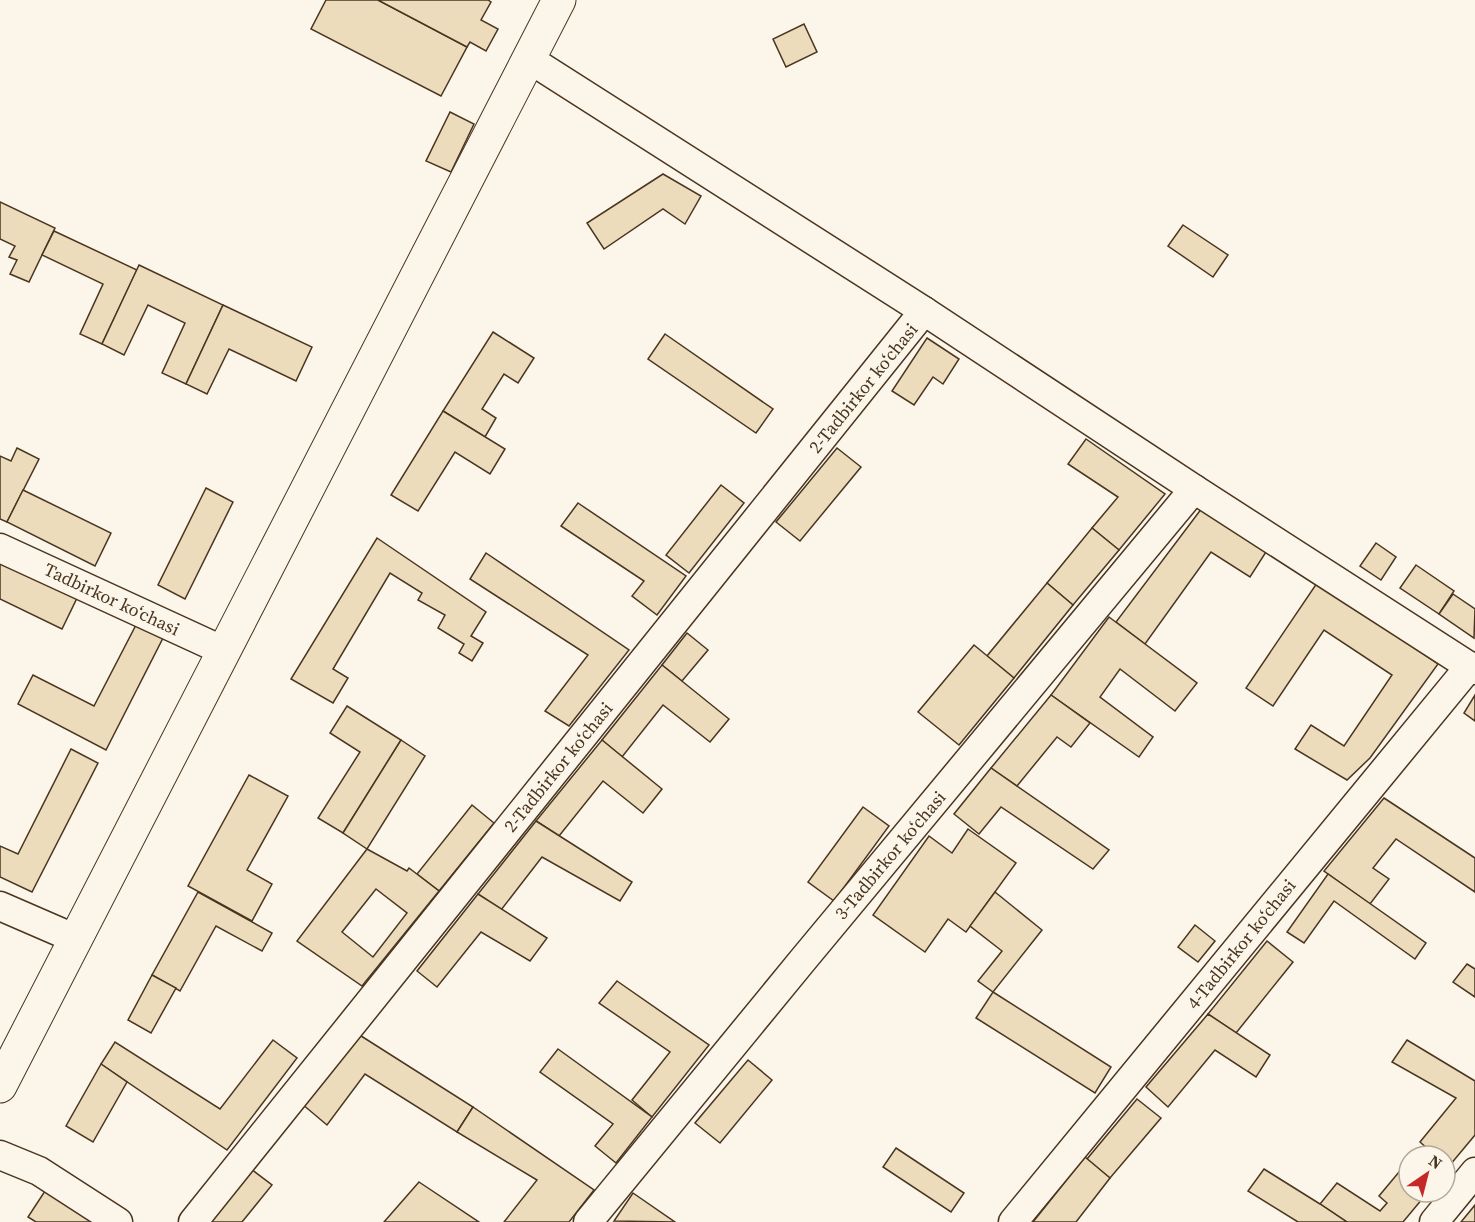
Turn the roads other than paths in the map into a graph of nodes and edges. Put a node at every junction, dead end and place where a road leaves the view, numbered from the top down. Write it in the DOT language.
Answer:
graph roads {
  1 [pos="559,0"];
  2 [pos="529,58"];
  3 [pos="924,311"];
  4 [pos="1194,489"];
  5 [pos="0,548"];
  6 [pos="224,651"];
  7 [pos="1472,668"];
  8 [pos="0,906"];
  9 [pos="76,939"];
  10 [pos="0,1086"];
  11 [pos="0,1155"];
  12 [pos="1475,1172"];
  13 [pos="118,1222"];
  14 [pos="193,1222"];
  15 [pos="588,1222"];
  16 [pos="1013,1222"];
  17 [pos="1434,1222"];
  1 -- 2 [label="main road"];
  2 -- 3 [label="street"];
  2 -- 6 [label="main road"];
  3 -- 4 [label="street"];
  3 -- 14 [label="street, 2-Tadbirkor koʻchasi"];
  4 -- 7 [label="street"];
  4 -- 15 [label="street, 3-Tadbirkor koʻchasi"];
  5 -- 6 [label="street, Tadbirkor koʻchasi"];
  6 -- 9 [label="main road"];
  7 -- 16 [label="street, 4-Tadbirkor koʻchasi"];
  8 -- 9 [label="street"];
  9 -- 10 [label="main road"];
  11 -- 13 [label="street"];
  12 -- 17 [label="street"];
}
